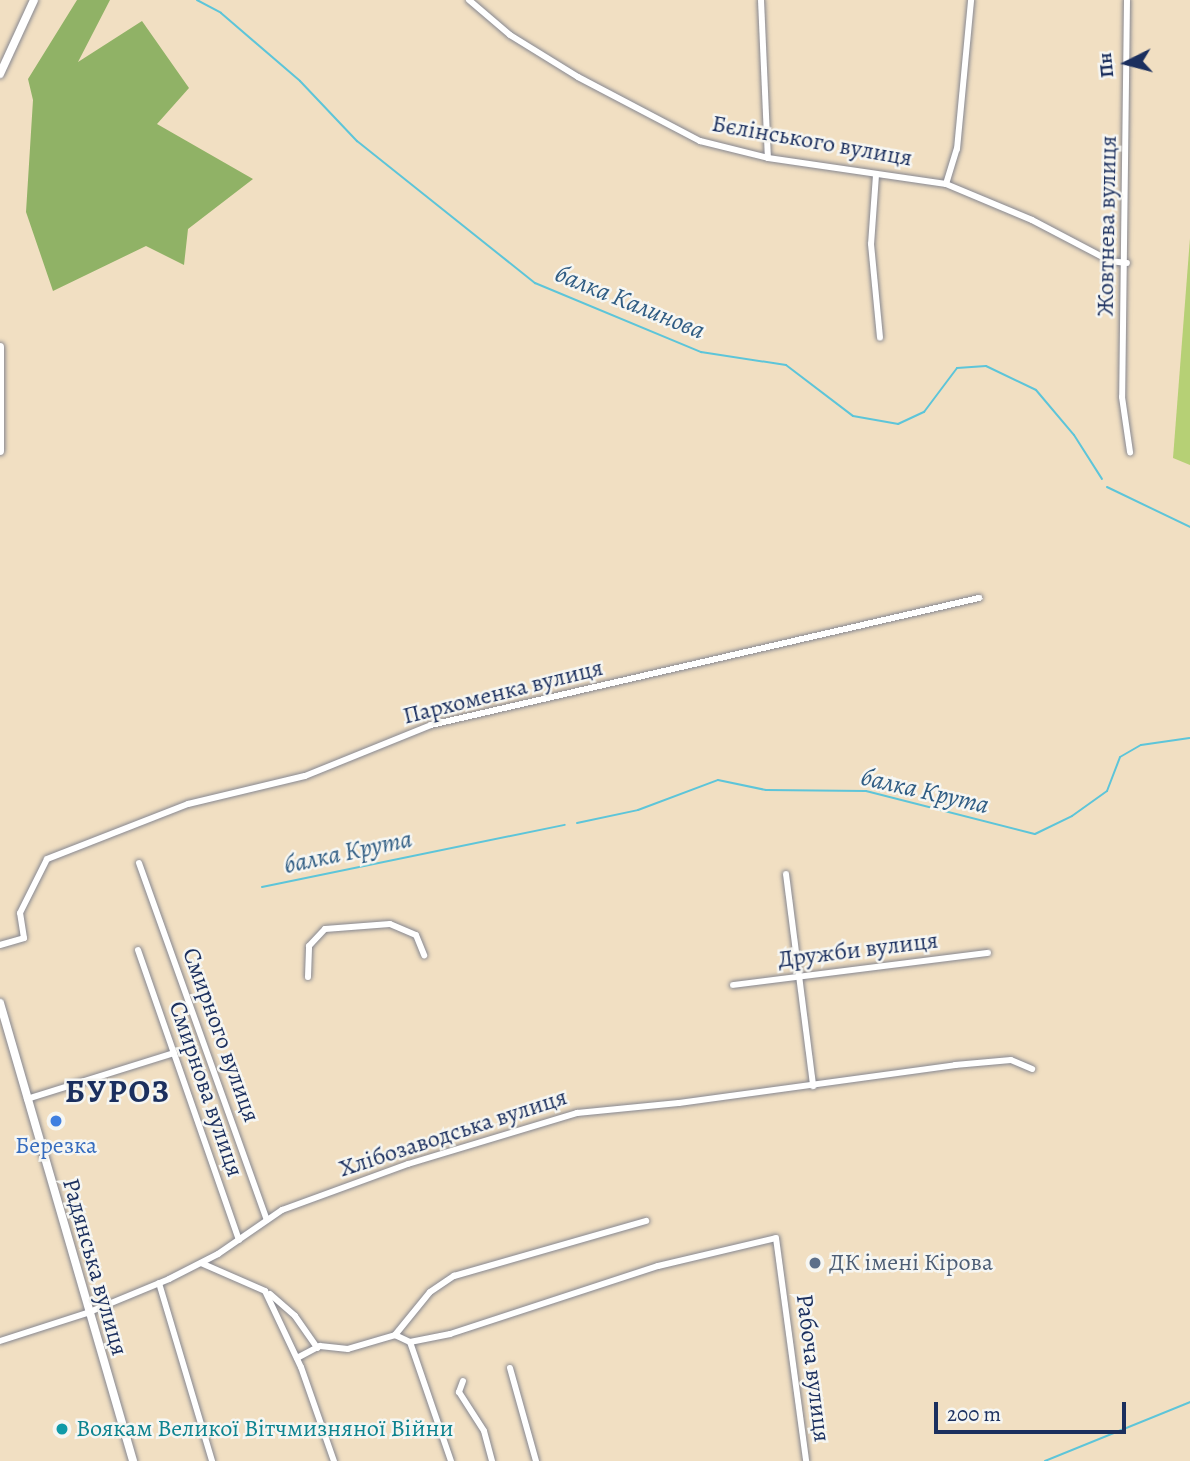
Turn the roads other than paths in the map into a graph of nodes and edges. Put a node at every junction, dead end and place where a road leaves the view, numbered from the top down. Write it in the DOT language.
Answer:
graph roads {
  1 [pos="34,0"];
  2 [pos="469,0"];
  3 [pos="761,0"];
  4 [pos="971,0"];
  5 [pos="1127,0"];
  6 [pos="0,74"];
  7 [pos="768,158"];
  8 [pos="876,175"];
  9 [pos="946,184"];
  10 [pos="1127,263"];
  11 [pos="880,338"];
  12 [pos="0,347"];
  13 [pos="0,451"];
  14 [pos="1130,452"];
  15 [pos="979,598"];
  16 [pos="139,863"];
  17 [pos="786,874"];
  18 [pos="0,945"];
  19 [pos="138,950"];
  20 [pos="988,953"];
  21 [pos="424,955"];
  22 [pos="799,976"];
  23 [pos="308,977"];
  24 [pos="733,985"];
  25 [pos="0,1003"];
  26 [pos="174,1053"];
  27 [pos="1032,1069"];
  28 [pos="813,1086"];
  29 [pos="27,1099"];
  30 [pos="267,1220"];
  31 [pos="646,1221"];
  32 [pos="239,1240"];
  33 [pos="201,1263"];
  34 [pos="159,1283"];
  35 [pos="265,1291"];
  36 [pos="87,1313"];
  37 [pos="395,1335"];
  38 [pos="0,1341"];
  39 [pos="410,1342"];
  40 [pos="317,1348"];
  41 [pos="297,1358"];
  42 [pos="510,1367"];
  43 [pos="463,1381"];
  44 [pos="133,1461"];
  45 [pos="212,1461"];
  46 [pos="334,1461"];
  47 [pos="451,1461"];
  48 [pos="492,1461"];
  49 [pos="537,1461"];
  50 [pos="806,1461"];
  1 -- 6 [label="street"];
  2 -- 7 [label="street, Бєлінського вулиця"];
  3 -- 7 [label="street"];
  4 -- 9 [label="street"];
  5 -- 10 [label="street, Жовтнева вулиця"];
  7 -- 8 [label="street, Бєлінського вулиця"];
  8 -- 9 [label="street, Бєлінського вулиця"];
  8 -- 11 [label="street"];
  9 -- 10 [label="street, Бєлінського вулиця"];
  10 -- 14 [label="street, Жовтнева вулиця"];
  12 -- 13 [label="street"];
  15 -- 18 [label="street, Пархоменка вулиця"];
  16 -- 30 [label="street, Смирного вулиця"];
  17 -- 22 [label="street"];
  19 -- 26 [label="street, Смирнова вулиця"];
  20 -- 22 [label="street, Дружби вулиця"];
  21 -- 23 [label="street"];
  22 -- 24 [label="street, Дружби вулиця"];
  22 -- 28 [label="street"];
  25 -- 29 [label="street, Радянська вулиця"];
  26 -- 29 [label="street"];
  26 -- 32 [label="street, Смирнова вулиця"];
  27 -- 28 [label="street, Хлібозаводська вулиця"];
  28 -- 30 [label="street, Хлібозаводська вулиця"];
  29 -- 36 [label="street, Радянська вулиця"];
  30 -- 32 [label="street, Хлібозаводська вулиця"];
  31 -- 37 [label="street"];
  32 -- 33 [label="street, Хлібозаводська вулиця"];
  33 -- 34 [label="street, Хлібозаводська вулиця"];
  33 -- 35 [label="street"];
  34 -- 36 [label="street, Хлібозаводська вулиця"];
  34 -- 45 [label="street"];
  35 -- 40 [label="street"];
  35 -- 41 [label="street"];
  36 -- 38 [label="street, Хлібозаводська вулиця"];
  36 -- 44 [label="street, Радянська вулиця"];
  37 -- 39 [label="street"];
  37 -- 40 [label="street"];
  39 -- 47 [label="street"];
  39 -- 50 [label="street, Рабоча вулиця"];
  40 -- 41 [label="street"];
  41 -- 46 [label="street"];
  42 -- 49 [label="street"];
  43 -- 48 [label="street"];
}
